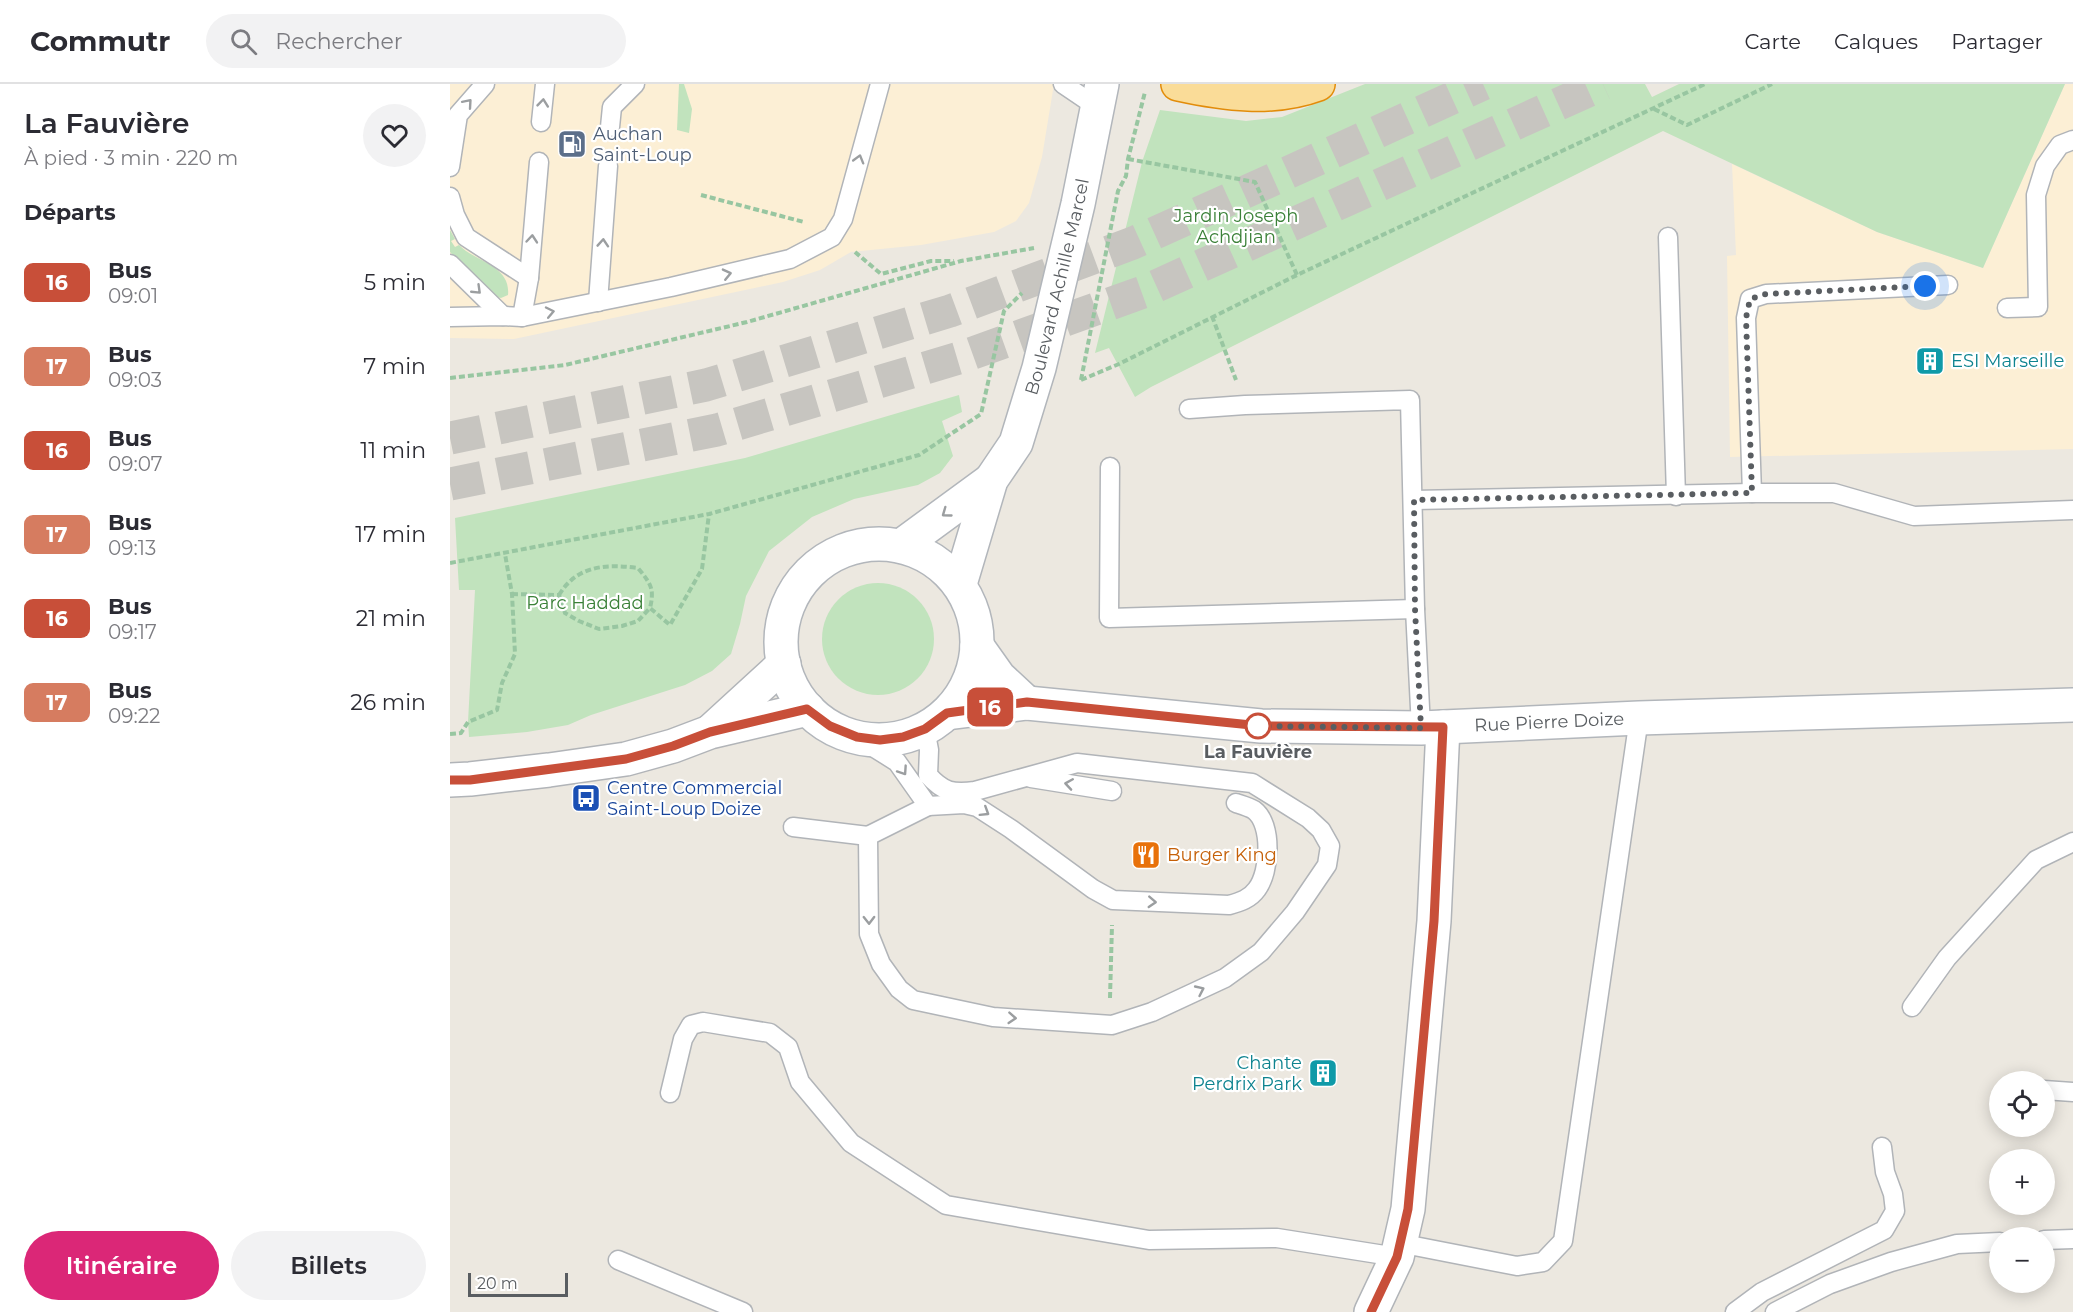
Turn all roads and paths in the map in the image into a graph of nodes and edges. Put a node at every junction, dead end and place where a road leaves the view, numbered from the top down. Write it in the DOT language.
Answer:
graph roads {
  1 [pos="485,84"];
  2 [pos="545,84"];
  3 [pos="635,84"];
  4 [pos="880,84"];
  5 [pos="1064,84"];
  6 [pos="1147,84"];
  7 [pos="1178,84"];
  8 [pos="1318,84"];
  9 [pos="1705,84"];
  10 [pos="1772,84"];
  11 [pos="1099,95"];
  12 [pos="1653,108"];
  13 [pos="541,122"];
  14 [pos="610,127"];
  15 [pos="2073,140"];
  16 [pos="1128,159"];
  17 [pos="539,162"];
  18 [pos="608,166"];
  19 [pos="450,167"];
  20 [pos="701,195"];
  21 [pos="450,197"];
  22 [pos="804,222"];
  23 [pos="1668,237"];
  24 [pos="1040,247"];
  25 [pos="855,252"];
  26 [pos="961,261"];
  27 [pos="450,264"];
  28 [pos="1297,275"];
  29 [pos="529,278"];
  30 [pos="1948,285"];
  31 [pos="598,302"];
  32 [pos="2007,309"];
  33 [pos="503,316"];
  34 [pos="1212,316"];
  35 [pos="450,317"];
  36 [pos="522,317"];
  37 [pos="995,352"];
  38 [pos="450,378"];
  39 [pos="1245,405"];
  40 [pos="1189,409"];
  41 [pos="1110,467"];
  42 [pos="991,480"];
  43 [pos="1752,493"];
  44 [pos="1676,496"];
  45 [pos="1414,500"];
  46 [pos="2073,510"];
  47 [pos="709,514"];
  48 [pos="901,546"];
  49 [pos="505,554"];
  50 [pos="450,562"];
  51 [pos="960,584"];
  52 [pos="512,594"];
  53 [pos="559,595"];
  54 [pos="650,608"];
  55 [pos="1415,609"];
  56 [pos="977,646"];
  57 [pos="784,664"];
  58 [pos="1027,702"];
  59 [pos="2073,705"];
  60 [pos="807,709"];
  61 [pos="1639,718"];
  62 [pos="936,721"];
  63 [pos="1432,727"];
  64 [pos="710,732"];
  65 [pos="450,734"];
  66 [pos="857,737"];
  67 [pos="1025,777"];
  68 [pos="450,780"];
  69 [pos="1112,791"];
  70 [pos="1236,802"];
  71 [pos="928,806"];
  72 [pos="793,826"];
  73 [pos="868,836"];
  74 [pos="2073,842"];
  75 [pos="1113,900"];
  76 [pos="1912,1007"];
  77 [pos="1112,1025"];
  78 [pos="2055,1091"];
  79 [pos="2073,1092"];
  80 [pos="670,1093"];
  81 [pos="1882,1147"];
  82 [pos="2073,1239"];
  83 [pos="2055,1240"];
  84 [pos="1989,1243"];
  85 [pos="1398,1250"];
  86 [pos="618,1260"];
  87 [pos="743,1312"];
  88 [pos="1371,1312"];
  89 [pos="1736,1312"];
  90 [pos="1775,1312"];
  19 -- 1 [label="lane, one-way"];
  13 -- 2 [label="lane, one-way"];
  3 -- 14 [label="lane"];
  31 -- 4 [label="lane, one-way"];
  5 -- 11 [label="lane"];
  6 -- 16 [label="path"];
  7 -- 8 [label="highway"];
  9 -- 12 [label="path"];
  10 -- 12 [label="path"];
  11 -- 42 [label="main road, Boulevard Achille Marcel"];
  12 -- 28 [label="path"];
  15 -- 32 [label="lane"];
  16 -- 28 [label="path"];
  16 -- 34 [label="path"];
  29 -- 17 [label="lane, one-way"];
  31 -- 18 [label="lane, one-way"];
  20 -- 22 [label="path"];
  21 -- 29 [label="lane"];
  23 -- 44 [label="lane"];
  24 -- 26 [label="path"];
  25 -- 26 [label="path"];
  26 -- 38 [label="path"];
  27 -- 33 [label="lane, one-way"];
  28 -- 34 [label="path"];
  29 -- 36 [label="lane"];
  30 -- 43 [label="lane"];
  36 -- 31 [label="lane, one-way"];
  33 -- 35 [label="lane"];
  33 -- 36 [label="lane"];
  34 -- 39 [label="path"];
  37 -- 47 [label="path"];
  39 -- 40 [label="lane"];
  39 -- 45 [label="lane"];
  41 -- 55 [label="lane"];
  42 -- 48 [label="main road, Boulevard Achille Marcel, one-way"];
  42 -- 51 [label="main road, Boulevard Achille Marcel"];
  43 -- 44 [label="lane"];
  43 -- 46 [label="lane"];
  44 -- 45 [label="lane"];
  45 -- 55 [label="lane"];
  47 -- 49 [label="path"];
  47 -- 54 [label="path"];
  48 -- 51 [label="main road"];
  48 -- 57 [label="main road"];
  49 -- 50 [label="path"];
  49 -- 52 [label="path"];
  51 -- 56 [label="main road"];
  52 -- 53 [label="path"];
  52 -- 65 [label="path"];
  53 -- 54 [label="path"];
  53 -- 54 [label="path"];
  55 -- 63 [label="lane"];
  56 -- 58 [label="main road"];
  56 -- 62 [label="main road"];
  57 -- 60 [label="main road"];
  57 -- 64 [label="main road"];
  58 -- 62 [label="main road, Rue Pierre Doize"];
  58 -- 63 [label="main road, Rue Pierre Doize"];
  59 -- 61 [label="main road, Rue Pierre Doize"];
  60 -- 64 [label="main road"];
  60 -- 66 [label="main road"];
  61 -- 63 [label="main road, Rue Pierre Doize"];
  61 -- 85 [label="lane"];
  62 -- 66 [label="main road"];
  62 -- 67 [label="lane"];
  63 -- 85 [label="main road"];
  64 -- 68 [label="main road"];
  66 -- 71 [label="lane, one-way"];
  69 -- 67 [label="lane, one-way"];
  77 -- 67 [label="lane, one-way"];
  75 -- 70 [label="lane, one-way"];
  71 -- 73 [label="lane"];
  71 -- 75 [label="lane, one-way"];
  72 -- 73 [label="lane"];
  73 -- 77 [label="lane, one-way"];
  74 -- 76 [label="lane"];
  75 -- 77 [label="path"];
  78 -- 79 [label="lane"];
  80 -- 85 [label="lane"];
  81 -- 89 [label="lane"];
  82 -- 83 [label="lane"];
  84 -- 90 [label="lane"];
  85 -- 88 [label="main road"];
  86 -- 87 [label="lane"];
}
